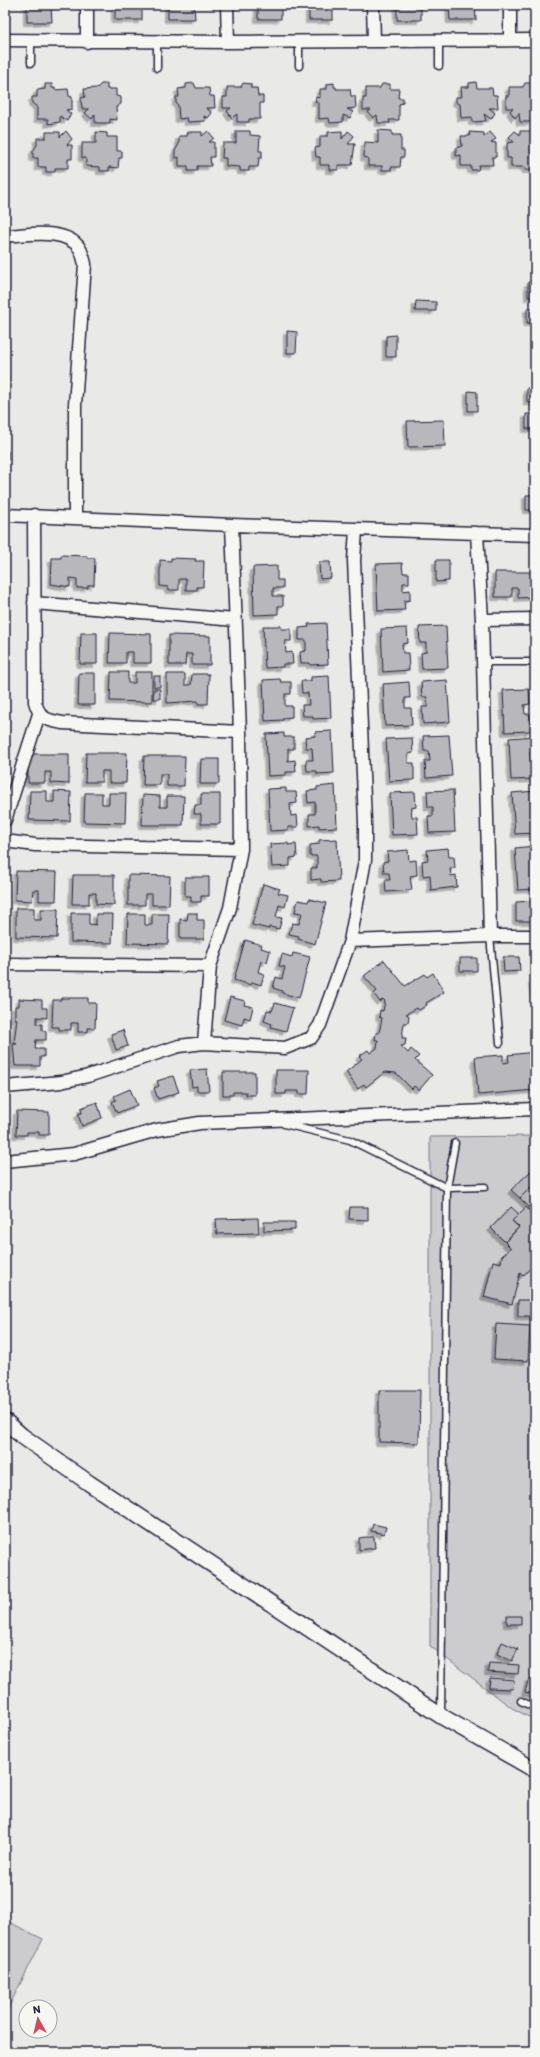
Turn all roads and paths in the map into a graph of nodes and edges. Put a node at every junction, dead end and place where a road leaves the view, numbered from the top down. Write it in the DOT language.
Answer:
graph roads {
  1 [pos="87,5"];
  2 [pos="227,5"];
  3 [pos="374,5"];
  4 [pos="510,5"];
  5 [pos="5,40"];
  6 [pos="510,40"];
  7 [pos="535,40"];
  8 [pos="31,41"];
  9 [pos="374,41"];
  10 [pos="439,41"];
  11 [pos="88,42"];
  12 [pos="157,42"];
  13 [pos="228,42"];
  14 [pos="299,42"];
  15 [pos="31,63"];
  16 [pos="299,66"];
  17 [pos="439,66"];
  18 [pos="157,68"];
  19 [pos="5,236"];
  20 [pos="5,515"];
  21 [pos="34,515"];
  22 [pos="76,517"];
  23 [pos="232,525"];
  24 [pos="356,530"];
  25 [pos="477,533"];
  26 [pos="535,534"];
  27 [pos="34,603"];
  28 [pos="535,619"];
  29 [pos="235,620"];
  30 [pos="482,620"];
  31 [pos="483,662"];
  32 [pos="535,662"];
  33 [pos="39,714"];
  34 [pos="240,732"];
  35 [pos="5,820"];
  36 [pos="5,841"];
  37 [pos="241,849"];
  38 [pos="490,936"];
  39 [pos="535,936"];
  40 [pos="350,941"];
  41 [pos="5,964"];
  42 [pos="210,966"];
  43 [pos="204,1043"];
  44 [pos="500,1043"];
  45 [pos="5,1087"];
  46 [pos="535,1109"];
  47 [pos="266,1119"];
  48 [pos="455,1143"];
  49 [pos="5,1161"];
  50 [pos="485,1187"];
  51 [pos="447,1188"];
  52 [pos="5,1421"];
  53 [pos="521,1701"];
  54 [pos="535,1708"];
  55 [pos="441,1716"];
  56 [pos="535,1770"];
  1 -- 11 [label="street"];
  2 -- 13 [label="street"];
  3 -- 9 [label="street"];
  4 -- 6 [label="street"];
  5 -- 8 [label="street"];
  6 -- 7 [label="street"];
  6 -- 10 [label="street"];
  8 -- 11 [label="street"];
  8 -- 15 [label="lane"];
  9 -- 10 [label="street"];
  9 -- 14 [label="street"];
  10 -- 17 [label="lane"];
  11 -- 12 [label="street"];
  12 -- 13 [label="street"];
  12 -- 18 [label="lane"];
  13 -- 14 [label="street"];
  14 -- 16 [label="lane"];
  19 -- 22 [label="street"];
  20 -- 21 [label="street"];
  21 -- 22 [label="street"];
  21 -- 27 [label="street"];
  22 -- 23 [label="street"];
  23 -- 24 [label="street"];
  23 -- 29 [label="street"];
  24 -- 25 [label="street"];
  24 -- 40 [label="street"];
  25 -- 26 [label="street"];
  25 -- 30 [label="street"];
  27 -- 29 [label="street"];
  27 -- 33 [label="street"];
  28 -- 30 [label="street"];
  29 -- 34 [label="street"];
  30 -- 31 [label="street"];
  31 -- 32 [label="lane"];
  31 -- 38 [label="street"];
  33 -- 34 [label="street"];
  33 -- 35 [label="street"];
  34 -- 37 [label="street"];
  36 -- 37 [label="street"];
  37 -- 42 [label="street"];
  38 -- 39 [label="street"];
  38 -- 40 [label="street"];
  38 -- 44 [label="lane"];
  40 -- 43 [label="street"];
  41 -- 42 [label="street"];
  42 -- 43 [label="street"];
  43 -- 45 [label="street"];
  46 -- 47 [label="street"];
  47 -- 49 [label="street"];
  47 -- 51 [label="lane"];
  48 -- 51 [label="lane"];
  50 -- 51 [label="lane"];
  51 -- 55 [label="lane"];
  52 -- 55 [label="street"];
  53 -- 54 [label="lane"];
  55 -- 56 [label="street"];
}
